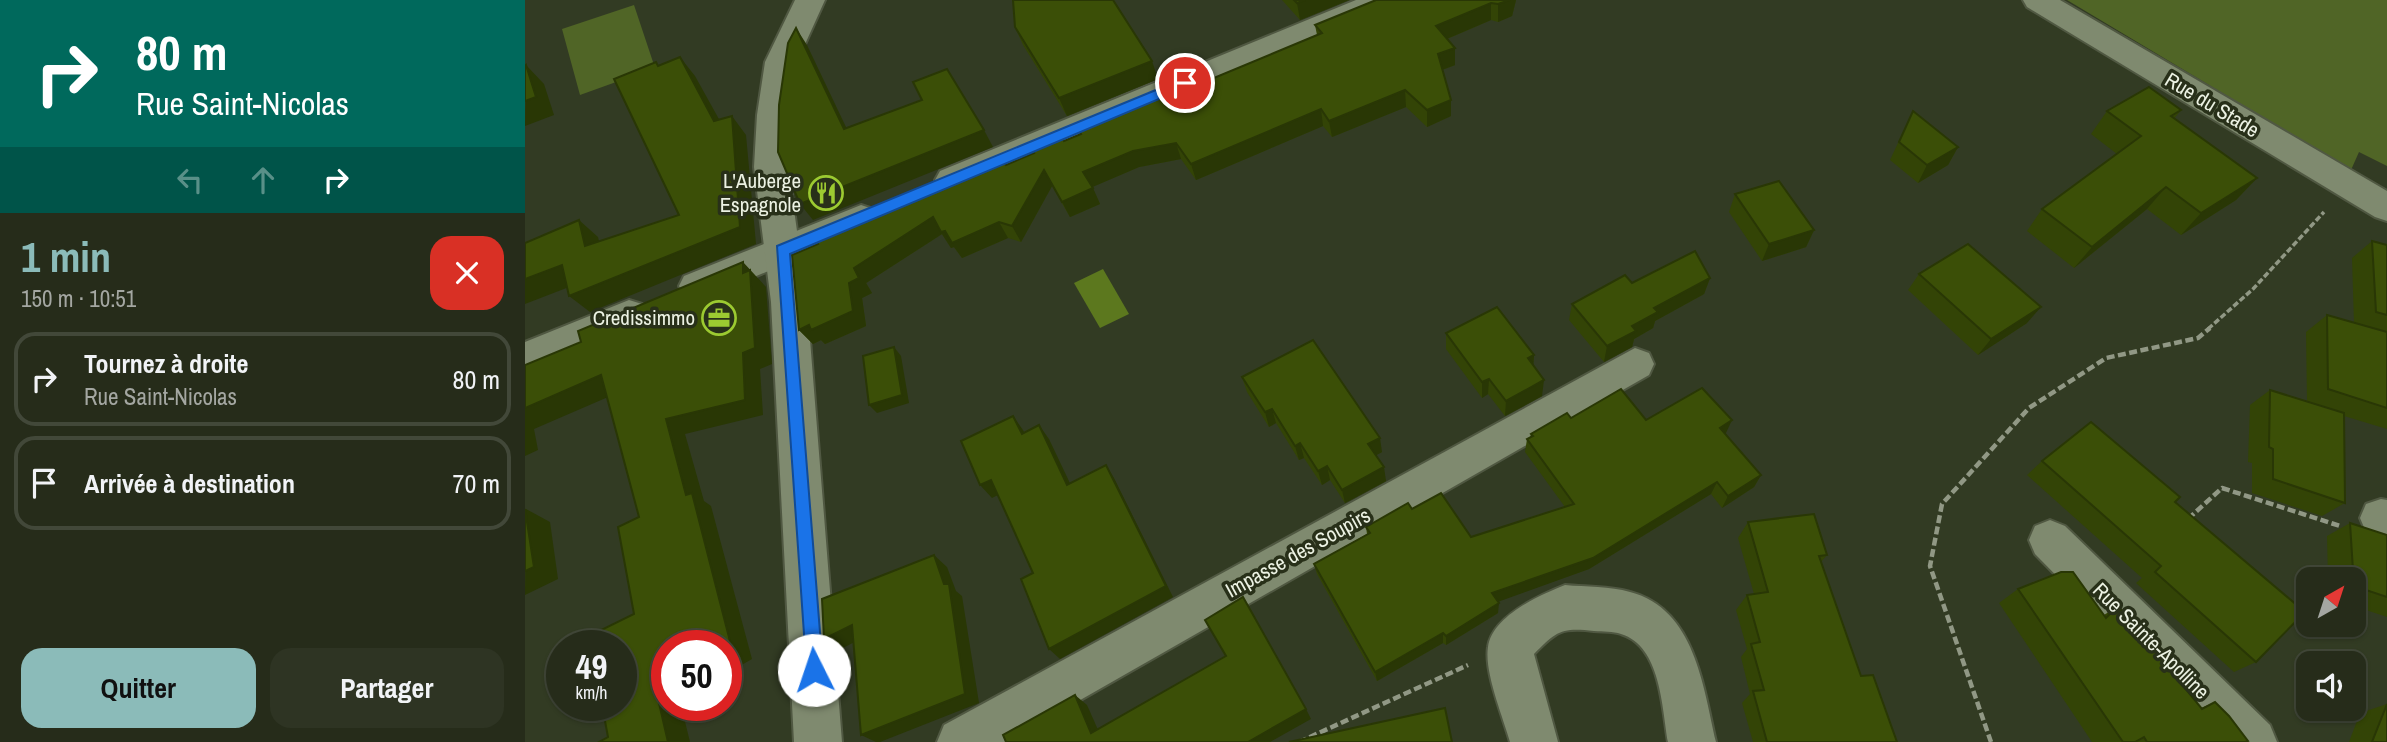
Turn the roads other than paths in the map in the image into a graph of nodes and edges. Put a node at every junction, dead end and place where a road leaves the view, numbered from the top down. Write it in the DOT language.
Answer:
graph roads {
  1 [pos="810,0"];
  2 [pos="1383,0"];
  3 [pos="2038,0"];
  4 [pos="928,190"];
  5 [pos="2378,203"];
  6 [pos="890,206"];
  7 [pos="783,250"];
  8 [pos="525,359"];
  9 [pos="1635,364"];
  10 [pos="2050,540"];
  11 [pos="818,742"];
  12 [pos="961,742"];
  13 [pos="1534,742"];
  14 [pos="1692,742"];
  15 [pos="2253,742"];
  1 -- 7 [label="street"];
  2 -- 4 [label="street"];
  3 -- 5 [label="street, Rue du Stade"];
  6 -- 7 [label="street"];
  7 -- 8 [label="street"];
  7 -- 11 [label="street"];
  9 -- 12 [label="street, Impasse des Soupirs"];
  10 -- 15 [label="street, Rue Sainte-Apolline"];
  13 -- 14 [label="street"];
}
